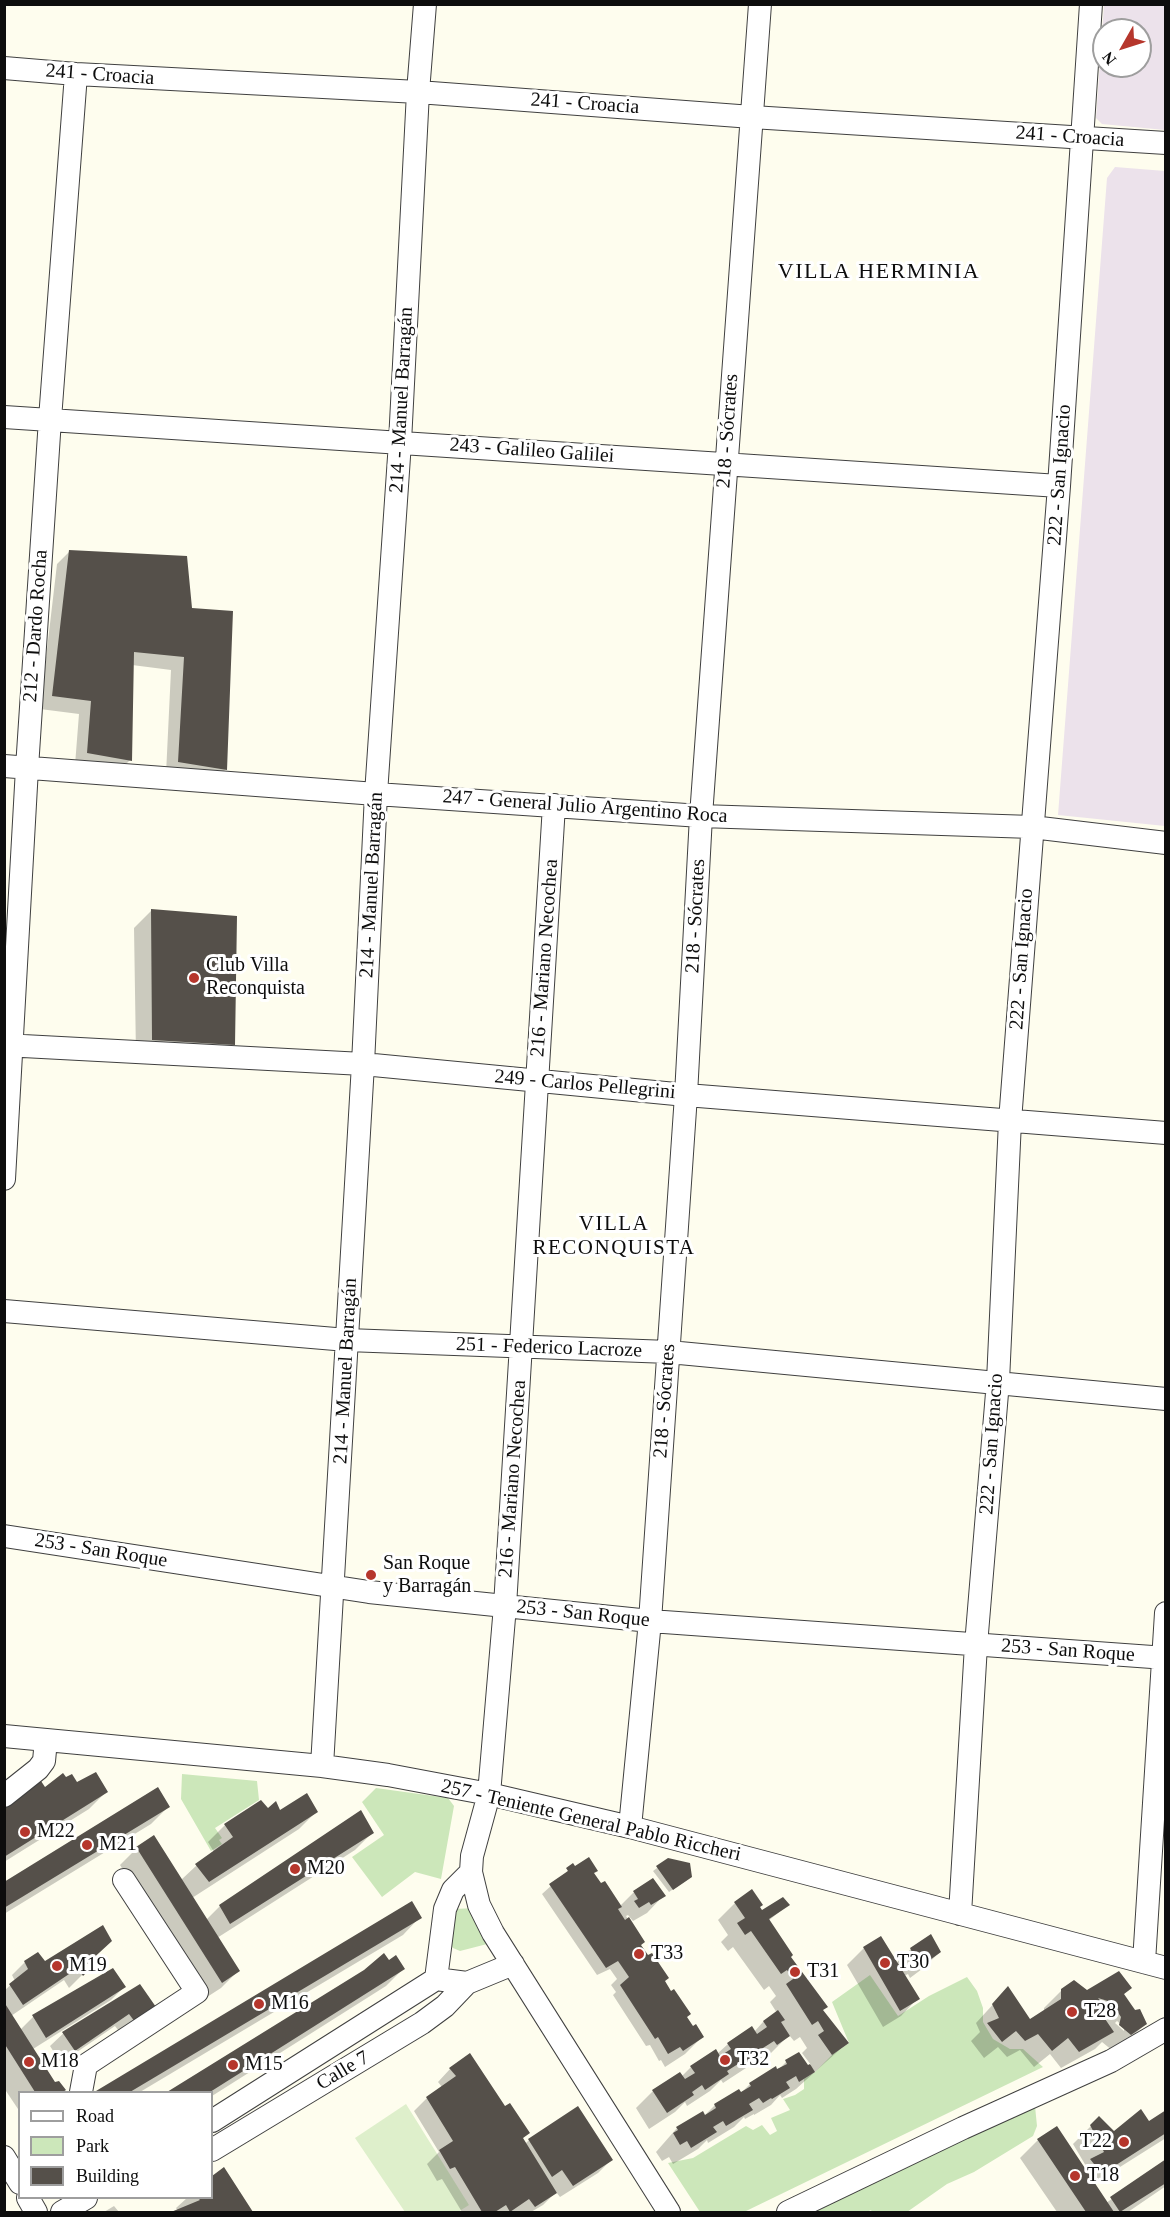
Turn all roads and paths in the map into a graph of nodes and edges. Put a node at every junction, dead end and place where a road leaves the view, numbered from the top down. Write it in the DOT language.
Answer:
graph roads {
  1 [pos="425,4"];
  2 [pos="760,4"];
  3 [pos="1091,4"];
  4 [pos="4,68"];
  5 [pos="76,74"];
  6 [pos="418,92"];
  7 [pos="752,117"];
  8 [pos="1083,137"];
  9 [pos="1166,143"];
  10 [pos="4,417"];
  11 [pos="50,419"];
  12 [pos="400,442"];
  13 [pos="726,464"];
  14 [pos="1059,486"];
  15 [pos="16,767"];
  16 [pos="376,794"];
  17 [pos="554,805"];
  18 [pos="701,816"];
  19 [pos="1032,827"];
  20 [pos="1166,843"];
  21 [pos="9,1045"];
  22 [pos="363,1064"];
  23 [pos="537,1080"];
  24 [pos="686,1095"];
  25 [pos="1010,1121"];
  26 [pos="1166,1133"];
  27 [pos="4,1179"];
  28 [pos="4,1311"];
  29 [pos="347,1340"];
  30 [pos="522,1347"];
  31 [pos="669,1352"];
  32 [pos="998,1382"];
  33 [pos="1166,1399"];
  34 [pos="4,1536"];
  35 [pos="333,1587"];
  36 [pos="505,1606"];
  37 [pos="1166,1613"];
  38 [pos="650,1620"];
  39 [pos="976,1646"];
  40 [pos="1164,1658"];
  41 [pos="4,1736"];
  42 [pos="46,1740"];
  43 [pos="322,1766"];
  44 [pos="5,1793"];
  45 [pos="489,1794"];
  46 [pos="630,1827"];
  47 [pos="471,1872"];
  48 [pos="124,1880"];
  49 [pos="960,1914"];
  50 [pos="513,1964"];
  51 [pos="1155,1965"];
  52 [pos="436,1979"];
  53 [pos="467,1983"];
  54 [pos="1166,2029"];
  55 [pos="81,2091"];
  56 [pos="213,2120"];
  57 [pos="213,2149"];
  58 [pos="4,2157"];
  59 [pos="18,2180"];
  60 [pos="669,2212"];
  61 [pos="788,2212"];
  1 -- 6 [label="street, 214 - Manuel Barragán"];
  2 -- 7 [label="street, 218 - Sócrates"];
  3 -- 8 [label="street, 222 - San Ignacio"];
  4 -- 5 [label="street, 241 - Croacia"];
  5 -- 6 [label="street, 241 - Croacia"];
  5 -- 11 [label="street, 212 - Dardo Rocha"];
  6 -- 7 [label="street, 241 - Croacia"];
  6 -- 12 [label="street, 214 - Manuel Barragán"];
  7 -- 8 [label="street, 241 - Croacia"];
  7 -- 13 [label="street, 218 - Sócrates"];
  8 -- 9 [label="street, 241 - Croacia"];
  8 -- 14 [label="street, 222 - San Ignacio"];
  10 -- 11 [label="street, 243 - Galileo Galilei"];
  11 -- 12 [label="street, 243 - Galileo Galilei"];
  11 -- 15 [label="street, 212 - Dardo Rocha"];
  12 -- 13 [label="street, 243 - Galileo Galilei"];
  12 -- 16 [label="street, 214 - Manuel Barragán"];
  13 -- 14 [label="street, 243 - Galileo Galilei"];
  13 -- 18 [label="street, 218 - Sócrates"];
  14 -- 19 [label="street, 222 - San Ignacio"];
  15 -- 16 [label="street, 247 - General Julio Argentino Roca"];
  15 -- 21 [label="street, 212 - Dardo Rocha"];
  16 -- 17 [label="street, 247 - General Julio Argentino Roca"];
  16 -- 22 [label="street, 214 - Manuel Barragán"];
  17 -- 18 [label="street, 247 - General Julio Argentino Roca"];
  17 -- 23 [label="street, 216 - Mariano Necochea"];
  18 -- 19 [label="street, 247 - General Julio Argentino Roca"];
  18 -- 24 [label="street, 218 - Sócrates"];
  19 -- 20 [label="street, 247 - General Julio Argentino Roca"];
  19 -- 25 [label="street, 222 - San Ignacio"];
  21 -- 22 [label="street, 249 - Carlos Pellegrini"];
  21 -- 27 [label="street, 212 - Dardo Rocha"];
  22 -- 23 [label="street, 249 - Carlos Pellegrini"];
  22 -- 29 [label="street, 214 - Manuel Barragán"];
  23 -- 24 [label="street, 249 - Carlos Pellegrini"];
  23 -- 30 [label="street, 216 - Mariano Necochea"];
  24 -- 25 [label="street, 249 - Carlos Pellegrini"];
  24 -- 31 [label="street, 218 - Sócrates"];
  25 -- 26 [label="street, 249 - Carlos Pellegrini"];
  25 -- 32 [label="street, 222 - San Ignacio"];
  28 -- 29 [label="street, 251 - Federico Lacroze"];
  29 -- 30 [label="street, 251 - Federico Lacroze"];
  29 -- 35 [label="street, 214 - Manuel Barragán"];
  30 -- 31 [label="street, 251 - Federico Lacroze"];
  30 -- 36 [label="street, 216 - Mariano Necochea"];
  31 -- 32 [label="street, 251 - Federico Lacroze"];
  31 -- 38 [label="street, 218 - Sócrates"];
  32 -- 33 [label="street, 251 - Federico Lacroze"];
  32 -- 39 [label="street, 222 - San Ignacio"];
  34 -- 35 [label="street, 253 - San Roque"];
  35 -- 36 [label="street, 253 - San Roque"];
  35 -- 43 [label="street, 214 - Manuel Barragán"];
  36 -- 38 [label="street, 253 - San Roque"];
  36 -- 45 [label="street, 216 - Mariano Necochea"];
  37 -- 40 [label="street"];
  38 -- 39 [label="street, 253 - San Roque"];
  38 -- 46 [label="street, 218 - Sócrates"];
  39 -- 40 [label="street, 253 - San Roque"];
  39 -- 49 [label="street, 222 - San Ignacio"];
  40 -- 51 [label="street"];
  41 -- 42 [label="street, 257 - Teniente General Pablo Riccheri"];
  42 -- 43 [label="street, 257 - Teniente General Pablo Riccheri"];
  42 -- 44 [label="street"];
  43 -- 45 [label="street, 257 - Teniente General Pablo Riccheri"];
  45 -- 46 [label="street, 257 - Teniente General Pablo Riccheri"];
  45 -- 47 [label="street, 216 - Mariano Necochea"];
  46 -- 49 [label="street, 257 - Teniente General Pablo Riccheri"];
  47 -- 50 [label="street"];
  47 -- 52 [label="street"];
  48 -- 55 [label="street"];
  49 -- 51 [label="street, 257 - Teniente General Pablo Riccheri"];
  50 -- 53 [label="street, Calle 7"];
  50 -- 60 [label="street"];
  52 -- 53 [label="street, Calle 7"];
  52 -- 56 [label="street, Calle 7"];
  53 -- 57 [label="street, Calle 7"];
  54 -- 61 [label="street"];
  58 -- 59 [label="street"];
}
